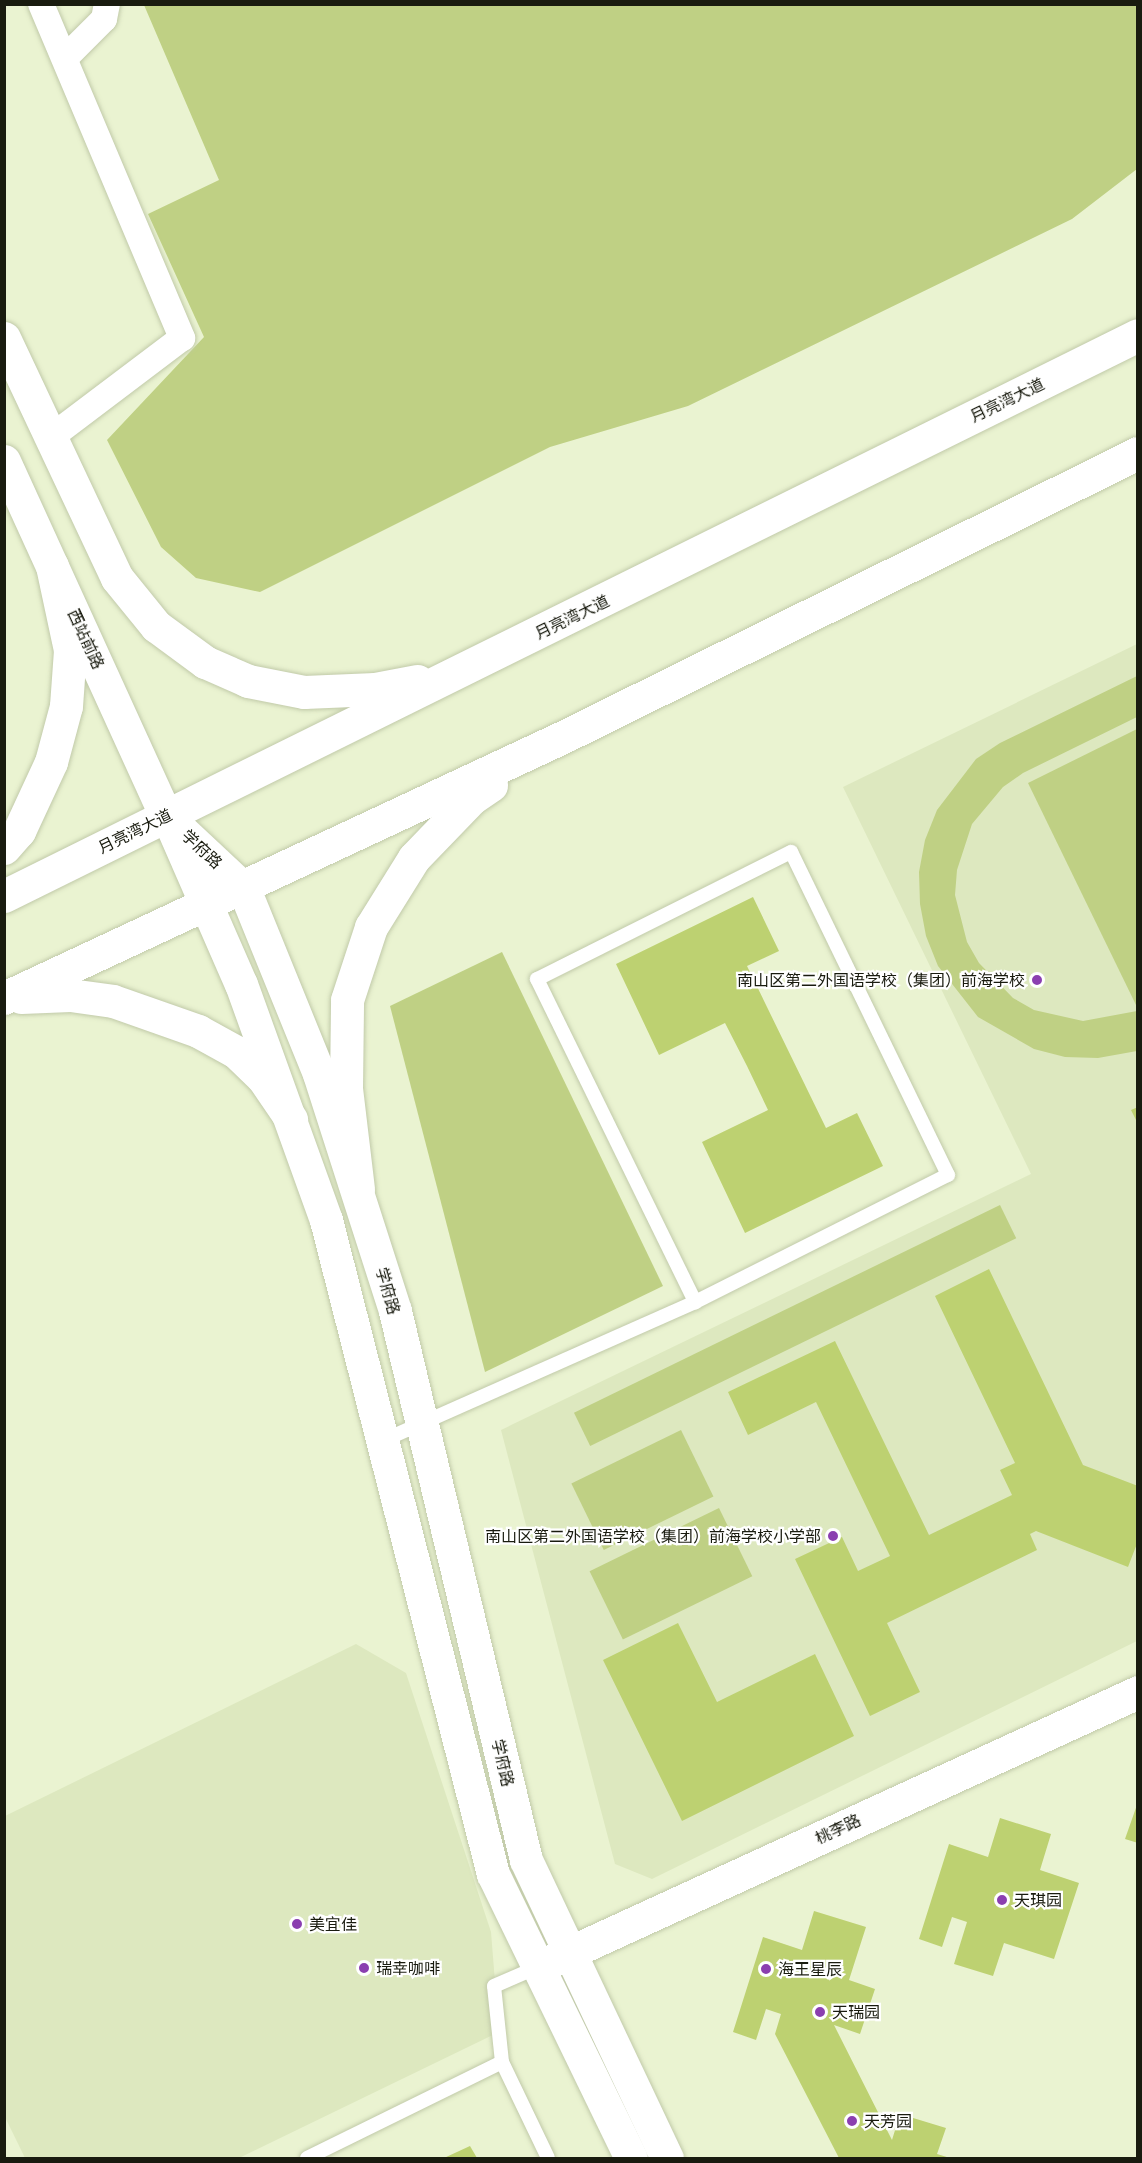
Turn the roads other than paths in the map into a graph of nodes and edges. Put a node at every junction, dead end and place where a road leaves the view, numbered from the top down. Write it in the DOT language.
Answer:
graph roads {
  1 [pos="41,4"];
  2 [pos="107,4"];
  3 [pos="65,58"];
  4 [pos="1137,335"];
  5 [pos="4,338"];
  6 [pos="51,437"];
  7 [pos="1137,453"];
  8 [pos="4,461"];
  9 [pos="52,566"];
  10 [pos="454,675"];
  11 [pos="563,737"];
  12 [pos="166,816"];
  13 [pos="4,848"];
  14 [pos="244,889"];
  15 [pos="4,896"];
  16 [pos="208,905"];
  17 [pos="4,999"];
  18 [pos="291,1119"];
  19 [pos="358,1189"];
  20 [pos="695,1302"];
  21 [pos="421,1423"];
  22 [pos="384,1440"];
  23 [pos="1137,1692"];
  24 [pos="570,1952"];
  25 [pos="538,1967"];
  26 [pos="502,2062"];
  27 [pos="307,2158"];
  28 [pos="548,2158"];
  29 [pos="631,2158"];
  30 [pos="667,2158"];
  1 -- 3 [label="street"];
  2 -- 3 [label="street"];
  3 -- 6 [label="street"];
  4 -- 10 [label="main road, 月亮湾大道"];
  5 -- 6 [label="main road"];
  6 -- 10 [label="main road"];
  7 -- 11 [label="main road"];
  8 -- 9 [label="main road, 西站前路"];
  9 -- 12 [label="main road, 西站前路"];
  9 -- 13 [label="main road"];
  10 -- 12 [label="main road, 月亮湾大道"];
  11 -- 14 [label="main road"];
  11 -- 19 [label="main road"];
  12 -- 14 [label="main road, 学府路"];
  12 -- 15 [label="main road, 月亮湾大道"];
  12 -- 16 [label="main road, 学府路"];
  14 -- 16 [label="main road"];
  14 -- 19 [label="main road, 学府路"];
  16 -- 17 [label="main road"];
  16 -- 18 [label="main road, 学府路"];
  17 -- 18 [label="main road"];
  18 -- 22 [label="main road, 学府路"];
  19 -- 21 [label="main road, 学府路"];
  20 -- 20 [label="lane"];
  20 -- 21 [label="lane"];
  21 -- 22 [label="lane"];
  21 -- 24 [label="main road, 学府路"];
  22 -- 25 [label="main road, 学府路"];
  23 -- 24 [label="main road, 桃李路"];
  24 -- 25 [label="main road, 桃李路"];
  24 -- 30 [label="main road, 学府路"];
  25 -- 26 [label="lane"];
  25 -- 29 [label="main road, 学府路"];
  26 -- 27 [label="lane"];
  26 -- 28 [label="lane"];
}
